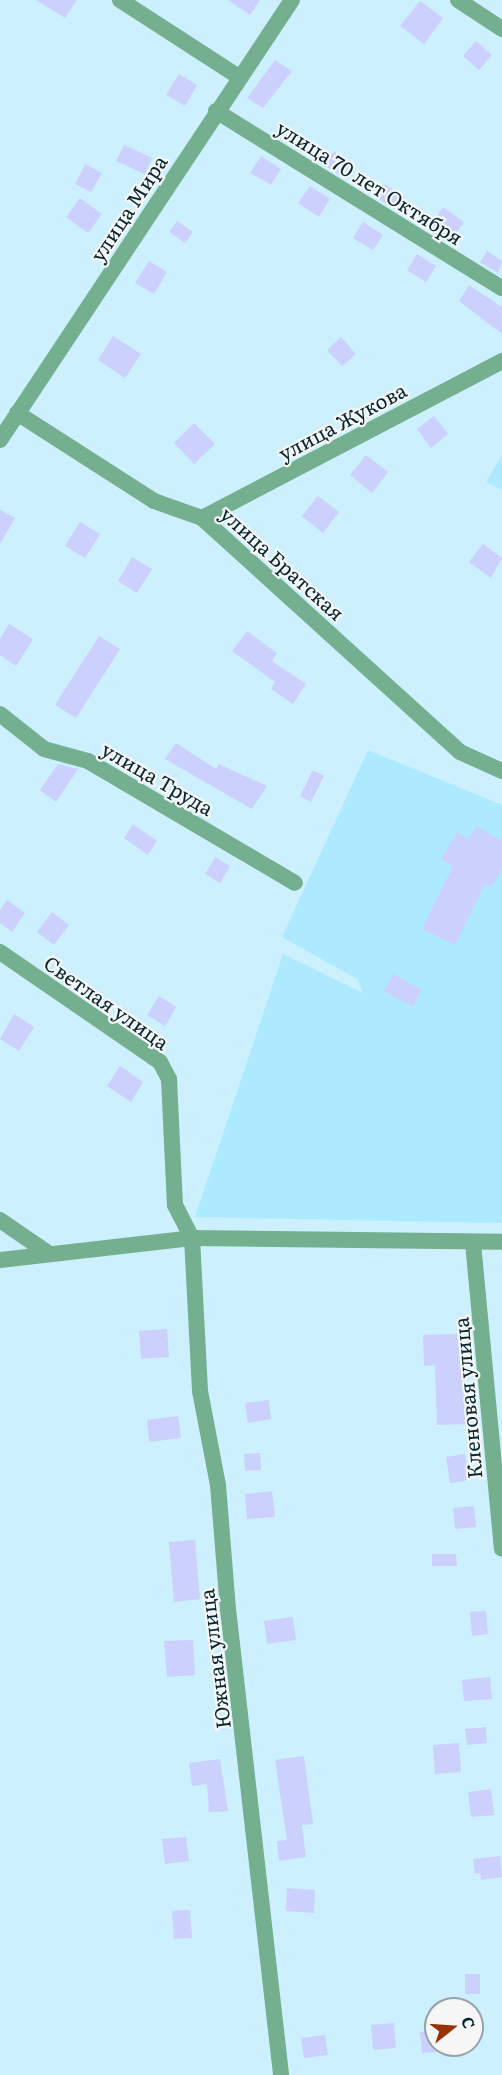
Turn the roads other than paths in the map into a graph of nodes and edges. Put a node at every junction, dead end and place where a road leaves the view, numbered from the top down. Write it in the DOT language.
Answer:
graph roads {
  1 [pos="120,0"];
  2 [pos="292,0"];
  3 [pos="459,0"];
  4 [pos="502,29"];
  5 [pos="239,77"];
  6 [pos="216,111"];
  7 [pos="502,288"];
  8 [pos="502,360"];
  9 [pos="17,413"];
  10 [pos="0,440"];
  11 [pos="202,518"];
  12 [pos="0,714"];
  13 [pos="502,771"];
  14 [pos="295,883"];
  15 [pos="0,952"];
  16 [pos="0,1220"];
  17 [pos="192,1238"];
  18 [pos="502,1242"];
  19 [pos="473,1243"];
  20 [pos="48,1253"];
  21 [pos="0,1260"];
  22 [pos="502,1549"];
  23 [pos="281,2075"];
  1 -- 5 [label="street"];
  2 -- 5 [label="street, улица Мира"];
  3 -- 4 [label="street"];
  5 -- 6 [label="street, улица Мира"];
  6 -- 7 [label="street, улица 70 лет Октября"];
  6 -- 9 [label="street, улица Мира"];
  8 -- 11 [label="street, улица Жукова"];
  9 -- 10 [label="street, улица Мира"];
  9 -- 11 [label="street, улица Братская"];
  11 -- 13 [label="street, улица Братская"];
  12 -- 14 [label="street, улица Труда"];
  15 -- 17 [label="street, Светлая улица"];
  16 -- 20 [label="street"];
  17 -- 19 [label="street"];
  17 -- 20 [label="street"];
  17 -- 23 [label="street, Южная улица"];
  18 -- 19 [label="street"];
  19 -- 22 [label="street, Кленовая улица"];
  20 -- 21 [label="street"];
}
